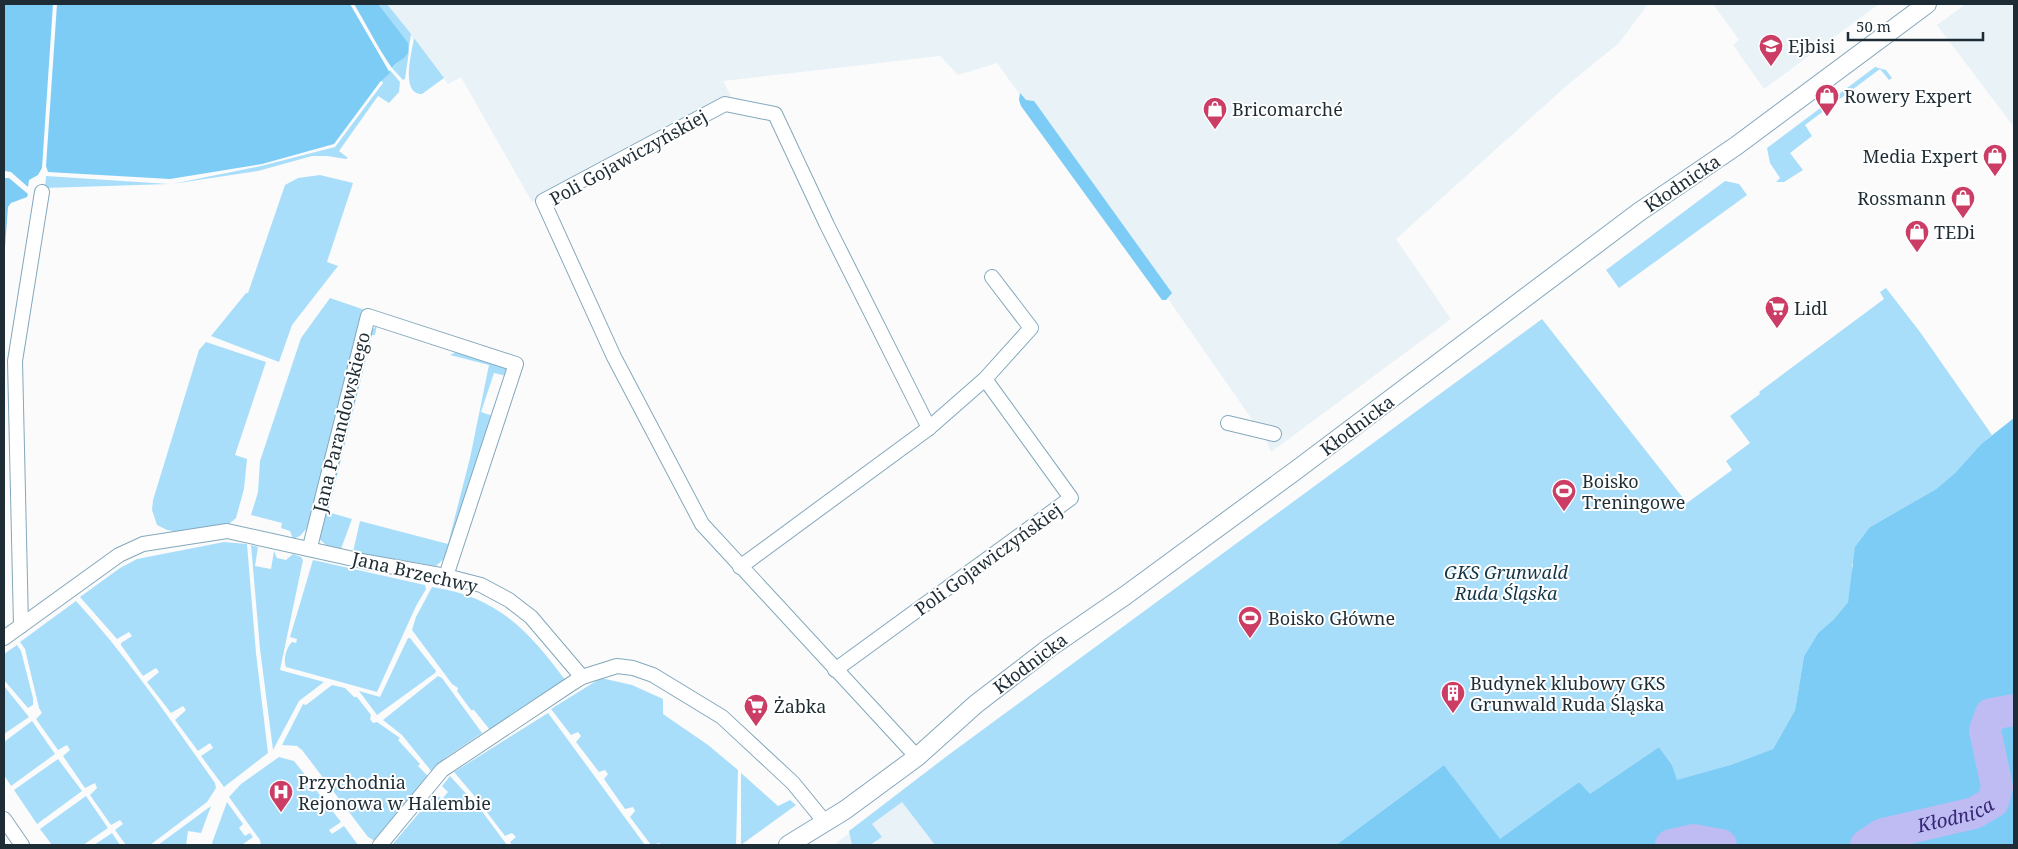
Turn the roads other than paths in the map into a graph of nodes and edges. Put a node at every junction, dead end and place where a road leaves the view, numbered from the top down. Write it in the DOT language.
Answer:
graph roads {
  1 [pos="1927,4"];
  2 [pos="42,192"];
  3 [pos="992,277"];
  4 [pos="985,380"];
  5 [pos="1228,423"];
  6 [pos="929,428"];
  7 [pos="1274,434"];
  8 [pos="310,547"];
  9 [pos="740,567"];
  10 [pos="446,576"];
  11 [pos="21,626"];
  12 [pos="4,638"];
  13 [pos="835,670"];
  14 [pos="582,677"];
  15 [pos="917,757"];
  16 [pos="4,819"];
  17 [pos="824,821"];
  18 [pos="22,845"];
  19 [pos="380,845"];
  20 [pos="788,845"];
  1 -- 15 [label="street, Kłodnicka"];
  2 -- 11 [label="street"];
  3 -- 4 [label="street"];
  4 -- 6 [label="street"];
  4 -- 13 [label="street, Poli Gojawiczyńskiej"];
  5 -- 7 [label="street"];
  6 -- 9 [label="street"];
  6 -- 9 [label="street, Poli Gojawiczyńskiej"];
  8 -- 10 [label="street, Jana Brzechwy"];
  8 -- 10 [label="street, Jana Parandowskiego"];
  8 -- 11 [label="street, Jana Brzechwy"];
  9 -- 13 [label="street, Poli Gojawiczyńskiej"];
  10 -- 14 [label="street, Jana Brzechwy"];
  11 -- 12 [label="street, Jana Brzechwy"];
  13 -- 15 [label="street, Poli Gojawiczyńskiej"];
  14 -- 17 [label="street"];
  14 -- 19 [label="street"];
  15 -- 17 [label="street, Kłodnicka"];
  16 -- 18 [label="street"];
  17 -- 20 [label="street, Kłodnicka"];
}
